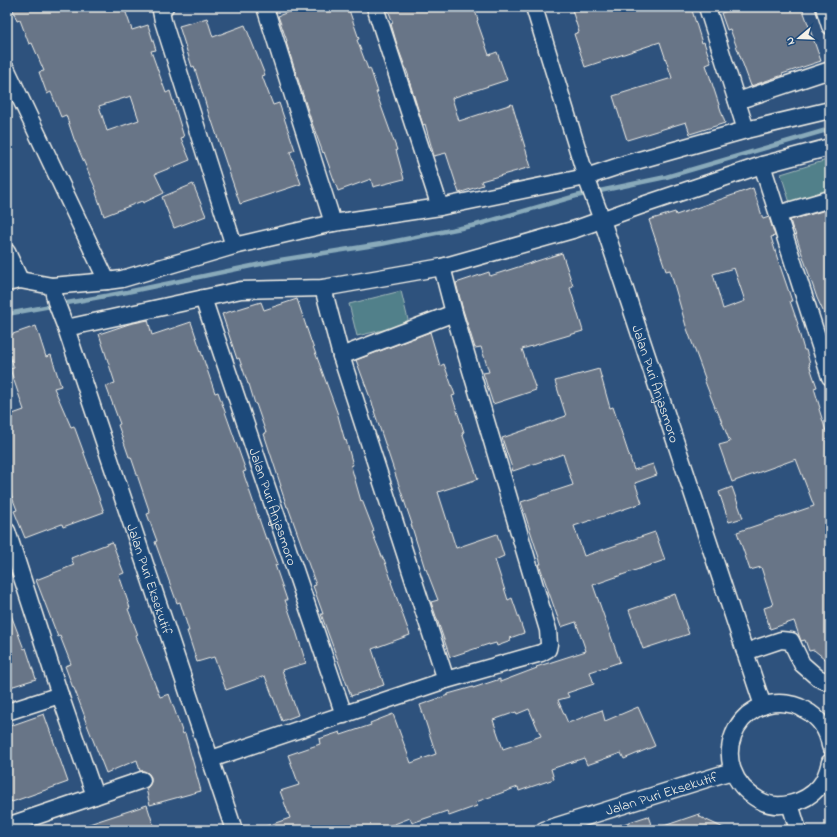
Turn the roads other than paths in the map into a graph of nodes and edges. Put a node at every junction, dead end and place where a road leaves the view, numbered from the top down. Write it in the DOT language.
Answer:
graph roads {
  1 [pos="164,7"];
  2 [pos="265,7"];
  3 [pos="375,7"];
  4 [pos="534,7"];
  5 [pos="707,7"];
  6 [pos="824,7"];
  7 [pos="830,26"];
  8 [pos="7,70"];
  9 [pos="830,70"];
  10 [pos="737,101"];
  11 [pos="830,110"];
  12 [pos="746,130"];
  13 [pos="830,147"];
  14 [pos="762,165"];
  15 [pos="587,180"];
  16 [pos="830,199"];
  17 [pos="440,207"];
  18 [pos="778,214"];
  19 [pos="600,215"];
  20 [pos="332,222"];
  21 [pos="234,246"];
  22 [pos="7,252"];
  23 [pos="442,266"];
  24 [pos="107,281"];
  25 [pos="14,282"];
  26 [pos="52,286"];
  27 [pos="323,288"];
  28 [pos="203,298"];
  29 [pos="454,313"];
  30 [pos="65,325"];
  31 [pos="341,356"];
  32 [pos="830,377"];
  33 [pos="7,531"];
  34 [pos="745,652"];
  35 [pos="446,680"];
  36 [pos="830,683"];
  37 [pos="60,695"];
  38 [pos="763,706"];
  39 [pos="7,712"];
  40 [pos="344,715"];
  41 [pos="830,741"];
  42 [pos="211,760"];
  43 [pos="830,762"];
  44 [pos="732,770"];
  45 [pos="142,780"];
  46 [pos="95,796"];
  47 [pos="790,804"];
  48 [pos="7,826"];
  49 [pos="234,830"];
  50 [pos="544,830"];
  51 [pos="798,830"];
  1 -- 21 [label="street"];
  2 -- 20 [label="street"];
  3 -- 17 [label="street"];
  4 -- 15 [label="street, Jalan Puri Anjasmoro"];
  5 -- 10 [label="street"];
  6 -- 7 [label="street"];
  8 -- 24 [label="street"];
  9 -- 10 [label="street"];
  10 -- 12 [label="street"];
  11 -- 12 [label="street"];
  12 -- 15 [label="street"];
  13 -- 14 [label="street"];
  14 -- 18 [label="street"];
  14 -- 19 [label="street"];
  15 -- 17 [label="street"];
  15 -- 19 [label="street, Jalan Puri Anjasmoro"];
  16 -- 18 [label="street"];
  17 -- 20 [label="street"];
  18 -- 32 [label="street"];
  19 -- 23 [label="street"];
  19 -- 34 [label="street, Jalan Puri Anjasmoro"];
  20 -- 21 [label="street"];
  21 -- 24 [label="street"];
  22 -- 25 [label="street"];
  23 -- 27 [label="street"];
  23 -- 29 [label="street"];
  24 -- 26 [label="street"];
  25 -- 26 [label="street"];
  26 -- 30 [label="street, Jalan Puri Eksekutif"];
  27 -- 28 [label="street"];
  27 -- 31 [label="street"];
  28 -- 30 [label="street"];
  28 -- 40 [label="street, Jalan Puri Anjasmoro"];
  29 -- 31 [label="street"];
  29 -- 35 [label="street"];
  30 -- 42 [label="street, Jalan Puri Eksekutif"];
  31 -- 35 [label="street"];
  33 -- 37 [label="street"];
  34 -- 36 [label="street"];
  34 -- 38 [label="street, Jalan Puri Anjasmoro"];
  35 -- 40 [label="street"];
  37 -- 39 [label="street"];
  37 -- 46 [label="street"];
  38 -- 41 [label="street"];
  38 -- 44 [label="street"];
  40 -- 42 [label="street"];
  42 -- 49 [label="street, Jalan Puri Eksekutif"];
  43 -- 47 [label="street"];
  44 -- 47 [label="street"];
  44 -- 50 [label="street, Jalan Puri Eksekutif"];
  45 -- 46 [label="street"];
  46 -- 48 [label="street"];
  47 -- 51 [label="street"];
}
